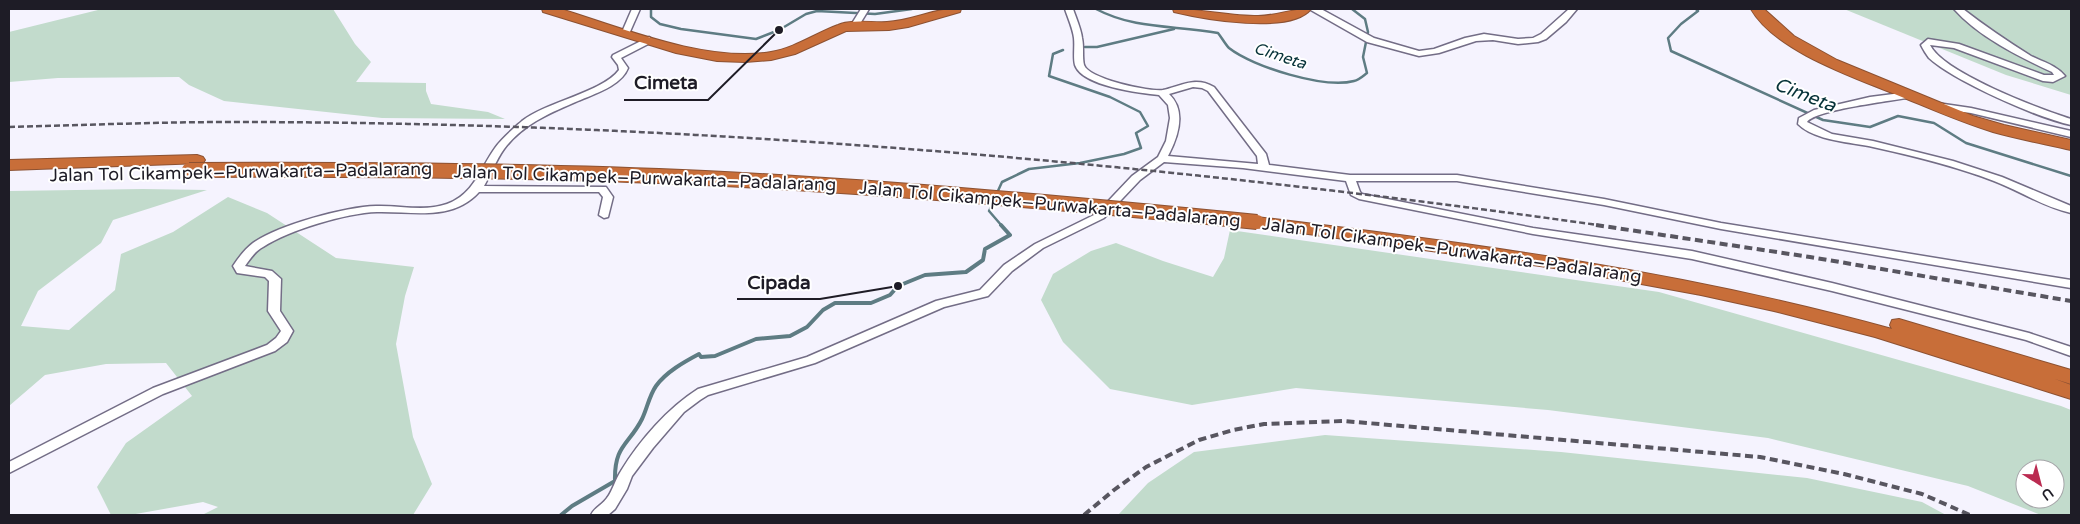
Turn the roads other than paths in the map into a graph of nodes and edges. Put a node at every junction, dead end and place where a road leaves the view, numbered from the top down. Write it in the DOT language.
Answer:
graph roads {
  1 [pos="548,9"];
  2 [pos="636,9"];
  3 [pos="865,9"];
  4 [pos="955,9"];
  5 [pos="1069,9"];
  6 [pos="1179,9"];
  7 [pos="1305,9"];
  8 [pos="1313,9"];
  9 [pos="1573,9"];
  10 [pos="1757,9"];
  11 [pos="1958,9"];
  12 [pos="857,22"];
  13 [pos="626,32"];
  14 [pos="648,40"];
  15 [pos="1162,92"];
  16 [pos="1909,95"];
  17 [pos="1937,106"];
  18 [pos="2071,122"];
  19 [pos="2071,134"];
  20 [pos="2071,145"];
  21 [pos="1162,159"];
  22 [pos="9,165"];
  23 [pos="193,165"];
  24 [pos="1264,168"];
  25 [pos="9,176"];
  26 [pos="1350,178"];
  27 [pos="477,189"];
  28 [pos="2071,210"];
  29 [pos="604,215"];
  30 [pos="1257,216"];
  31 [pos="2071,284"];
  32 [pos="2071,352"];
  33 [pos="2071,377"];
  34 [pos="2071,392"];
  35 [pos="9,468"];
  36 [pos="598,515"];
  1 -- 13 [label="highway"];
  2 -- 13 [label="street"];
  3 -- 12 [label="street"];
  4 -- 12 [label="highway"];
  5 -- 15 [label="street"];
  6 -- 7 [label="highway"];
  8 -- 9 [label="street"];
  10 -- 16 [label="highway"];
  11 -- 18 [label="street"];
  12 -- 14 [label="highway"];
  13 -- 14 [label="highway"];
  14 -- 27 [label="street"];
  15 -- 21 [label="street"];
  15 -- 24 [label="street"];
  16 -- 17 [label="highway"];
  16 -- 28 [label="street"];
  17 -- 19 [label="street"];
  17 -- 20 [label="highway"];
  21 -- 24 [label="street"];
  21 -- 36 [label="street"];
  22 -- 23 [label="highway, Jalan Tol Cikampek–Purwakarta–Padalarang"];
  23 -- 25 [label="highway, Jalan Tol Cikampek–Purwakarta–Padalarang"];
  23 -- 30 [label="highway, Jalan Tol Cikampek–Purwakarta–Padalarang, bridge"];
  24 -- 26 [label="street"];
  26 -- 31 [label="street"];
  26 -- 32 [label="street"];
  27 -- 29 [label="street"];
  27 -- 35 [label="street"];
  30 -- 33 [label="highway, Jalan Tol Cikampek–Purwakarta–Padalarang"];
  30 -- 34 [label="highway, Jalan Tol Cikampek–Purwakarta–Padalarang"];
}
